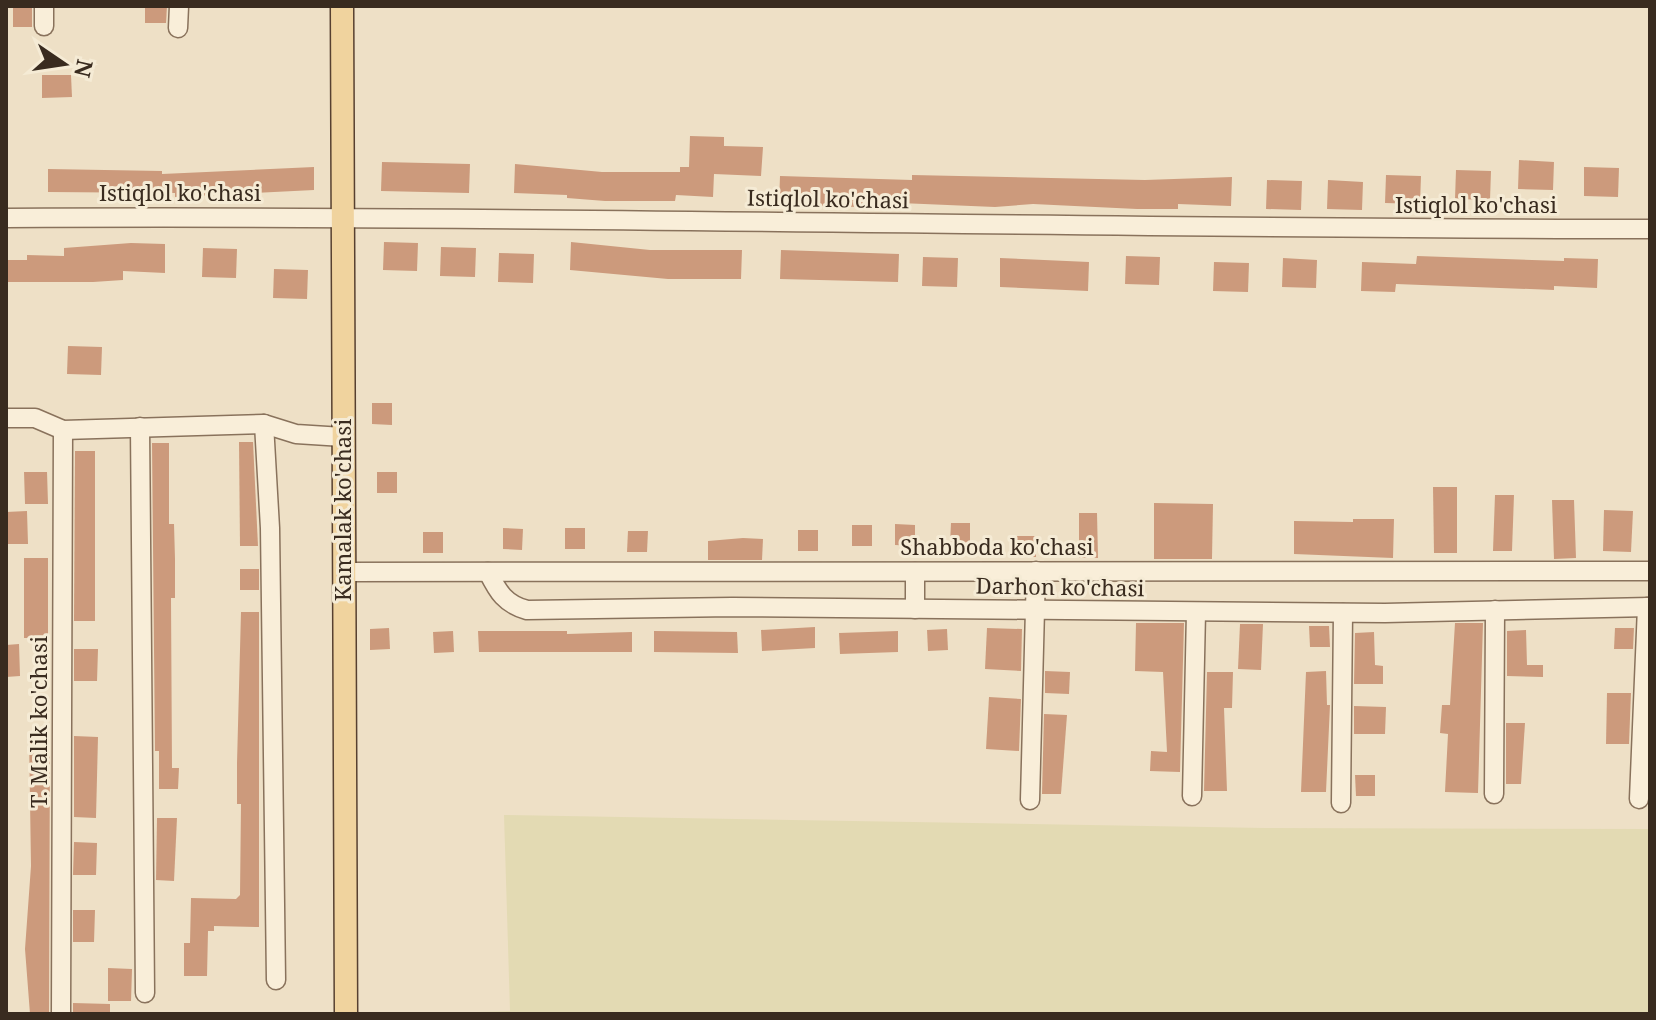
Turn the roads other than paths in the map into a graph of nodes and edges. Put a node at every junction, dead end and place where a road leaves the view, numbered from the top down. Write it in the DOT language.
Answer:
graph roads {
  1 [pos="44,6"];
  2 [pos="179,6"];
  3 [pos="342,6"];
  4 [pos="44,26"];
  5 [pos="178,28"];
  6 [pos="342,216"];
  7 [pos="6,218"];
  8 [pos="1650,229"];
  9 [pos="6,418"];
  10 [pos="264,424"];
  11 [pos="140,427"];
  12 [pos="63,430"];
  13 [pos="343,437"];
  14 [pos="1036,571"];
  15 [pos="1650,571"];
  16 [pos="343,572"];
  17 [pos="488,572"];
  18 [pos="915,572"];
  19 [pos="1649,607"];
  20 [pos="915,609"];
  21 [pos="1495,610"];
  22 [pos="1035,611"];
  23 [pos="1196,612"];
  24 [pos="1343,613"];
  25 [pos="1494,794"];
  26 [pos="1192,796"];
  27 [pos="1639,799"];
  28 [pos="1030,800"];
  29 [pos="1341,803"];
  30 [pos="276,980"];
  31 [pos="145,993"];
  32 [pos="61,1014"];
  33 [pos="346,1014"];
  1 -- 4 [label="street"];
  2 -- 5 [label="street"];
  3 -- 6 [label="main road, Kamalak ko'chasi"];
  6 -- 7 [label="street, Istiqlol ko'chasi"];
  6 -- 8 [label="street, Istiqlol ko'chasi"];
  6 -- 13 [label="main road, Kamalak ko'chasi"];
  9 -- 12 [label="street"];
  10 -- 11 [label="street"];
  10 -- 13 [label="street"];
  10 -- 30 [label="street"];
  11 -- 12 [label="street"];
  11 -- 31 [label="street"];
  12 -- 32 [label="street, T. Malik ko'chasi"];
  13 -- 16 [label="main road, Kamalak ko'chasi"];
  14 -- 15 [label="street, Shabboda ko'chasi"];
  14 -- 18 [label="street, Shabboda ko'chasi"];
  14 -- 22 [label="street"];
  16 -- 17 [label="street, Shabboda ko'chasi"];
  16 -- 33 [label="main road, Kamalak ko'chasi"];
  17 -- 18 [label="street, Shabboda ko'chasi"];
  17 -- 20 [label="street, Darhon ko'chasi"];
  18 -- 20 [label="street"];
  19 -- 21 [label="street, Darhon ko'chasi"];
  19 -- 27 [label="street"];
  20 -- 22 [label="street, Darhon ko'chasi"];
  21 -- 24 [label="street, Darhon ko'chasi"];
  21 -- 25 [label="street"];
  22 -- 23 [label="street, Darhon ko'chasi"];
  22 -- 28 [label="street"];
  23 -- 24 [label="street, Darhon ko'chasi"];
  23 -- 26 [label="street"];
  24 -- 29 [label="street"];
}
